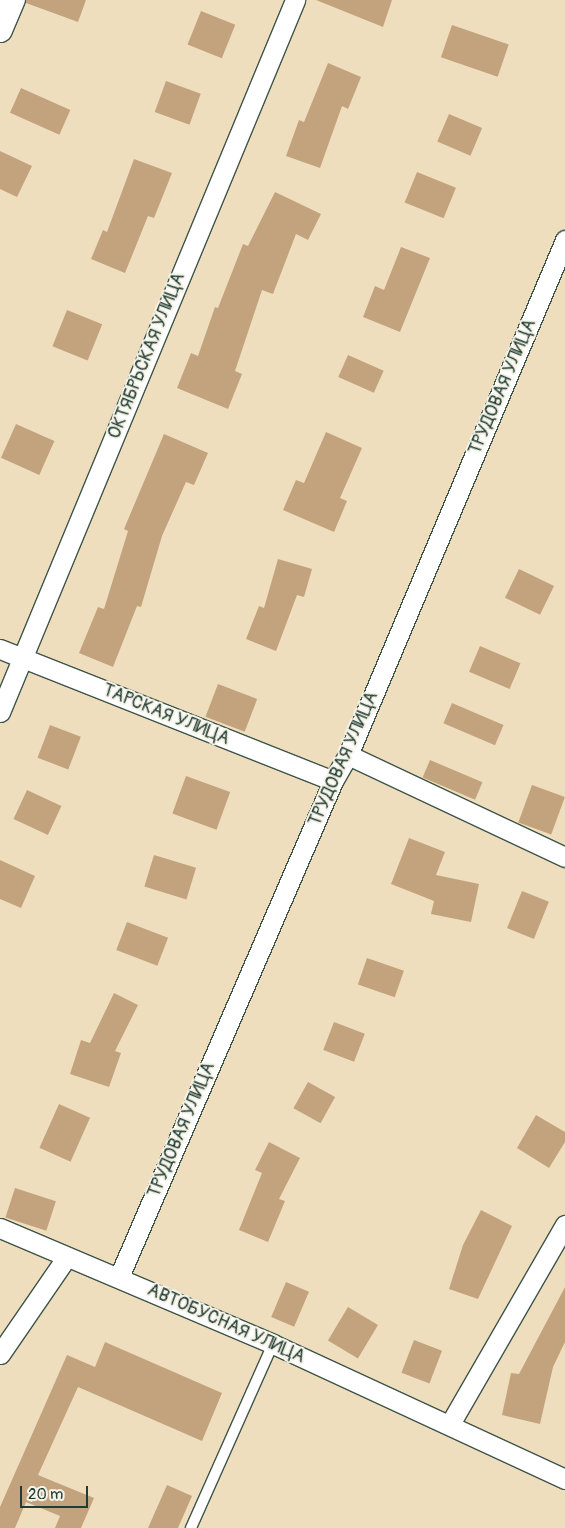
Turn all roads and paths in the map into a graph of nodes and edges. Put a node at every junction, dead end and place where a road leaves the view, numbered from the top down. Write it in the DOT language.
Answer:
graph roads {
  1 [pos="13,0"];
  2 [pos="295,0"];
  3 [pos="0,30"];
  4 [pos="563,252"];
  5 [pos="0,649"];
  6 [pos="22,658"];
  7 [pos="0,712"];
  8 [pos="348,755"];
  9 [pos="333,781"];
  10 [pos="565,857"];
  11 [pos="565,1225"];
  12 [pos="0,1228"];
  13 [pos="66,1258"];
  14 [pos="119,1277"];
  15 [pos="273,1344"];
  16 [pos="0,1354"];
  17 [pos="450,1424"];
  18 [pos="565,1479"];
  19 [pos="191,1528"];
  1 -- 3 [label="street"];
  2 -- 6 [label="street, ОКТЯБРЬСКАЯ УЛИЦА"];
  4 -- 8 [label="street, ТРУДОВАЯ УЛИЦА"];
  5 -- 6 [label="street, ТАРСКАЯ УЛИЦА"];
  6 -- 7 [label="street, ОКТЯБРЬСКАЯ УЛИЦА"];
  6 -- 9 [label="street, ТАРСКАЯ УЛИЦА"];
  8 -- 9 [label="street, ТРУДОВАЯ УЛИЦА"];
  8 -- 10 [label="street"];
  9 -- 14 [label="street, ТРУДОВАЯ УЛИЦА"];
  11 -- 17 [label="street"];
  12 -- 13 [label="street, АВТОБУСНАЯ УЛИЦА"];
  13 -- 14 [label="street, АВТОБУСНАЯ УЛИЦА"];
  13 -- 16 [label="street"];
  14 -- 15 [label="street, АВТОБУСНАЯ УЛИЦА"];
  15 -- 17 [label="street, АВТОБУСНАЯ УЛИЦА"];
  15 -- 19 [label="lane"];
  17 -- 18 [label="street, АВТОБУСНАЯ УЛИЦА"];
}
